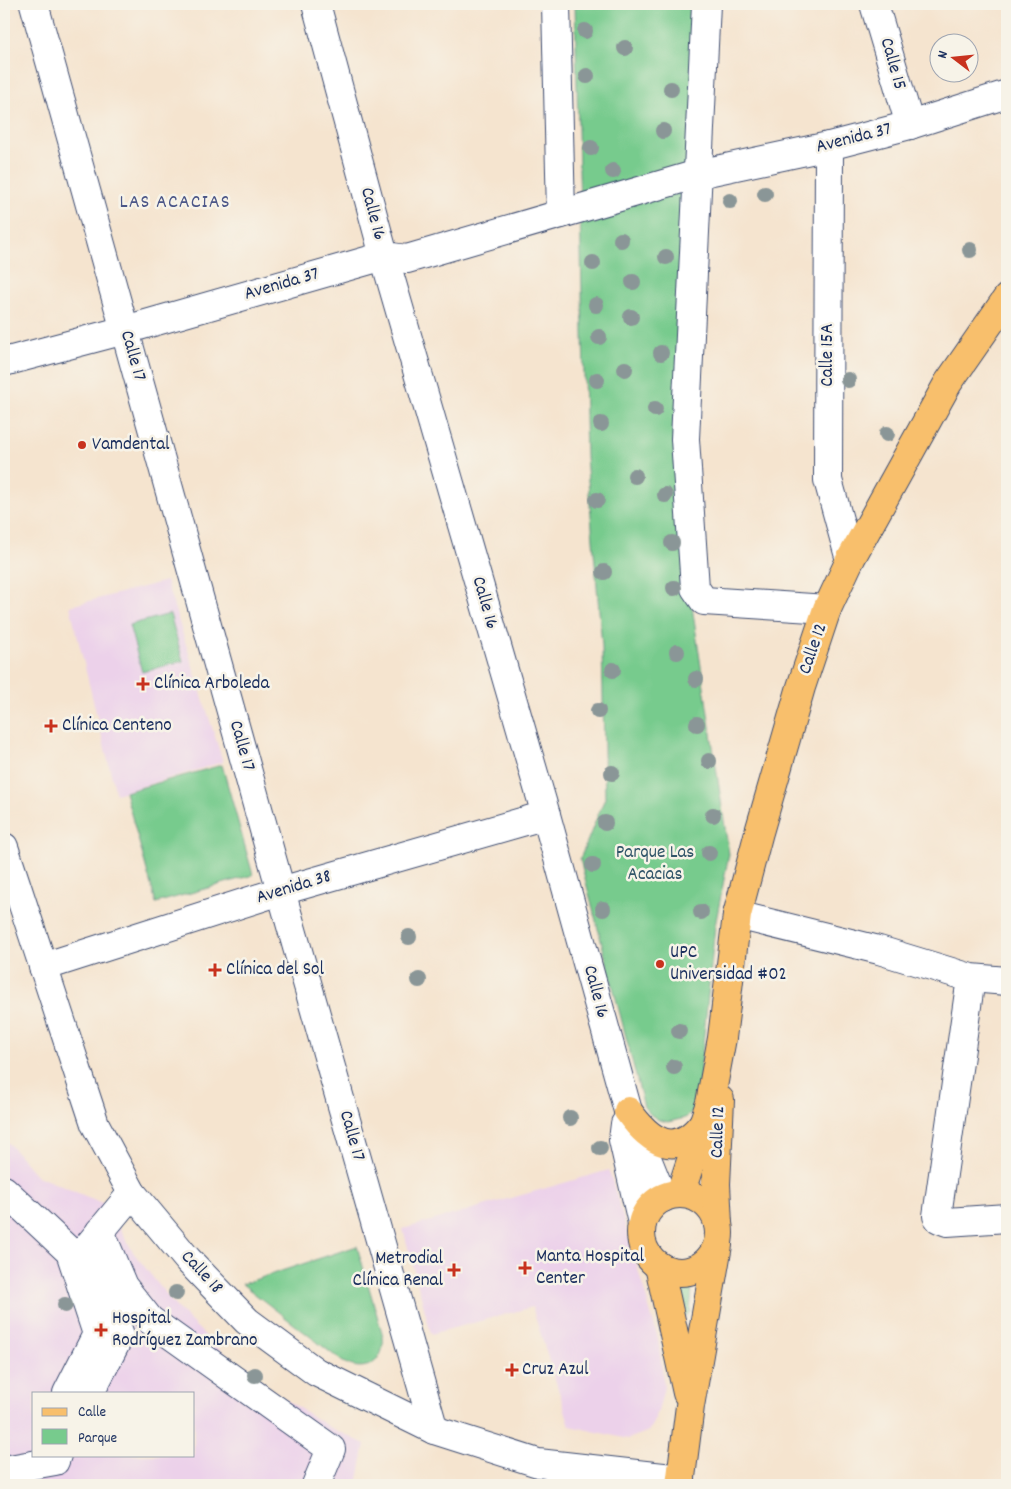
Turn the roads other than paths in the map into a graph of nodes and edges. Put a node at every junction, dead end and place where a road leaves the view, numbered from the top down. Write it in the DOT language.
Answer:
graph roads {
  1 [pos="34,4"];
  2 [pos="316,4"];
  3 [pos="556,4"];
  4 [pos="706,4"];
  5 [pos="874,4"];
  6 [pos="1007,94"];
  7 [pos="910,125"];
  8 [pos="829,146"];
  9 [pos="698,174"];
  10 [pos="560,214"];
  11 [pos="384,256"];
  12 [pos="1007,298"];
  13 [pos="125,330"];
  14 [pos="4,362"];
  15 [pos="850,560"];
  16 [pos="827,609"];
  17 [pos="546,815"];
  18 [pos="4,853"];
  19 [pos="281,891"];
  20 [pos="737,915"];
  21 [pos="43,967"];
  22 [pos="971,978"];
  23 [pos="1007,980"];
  24 [pos="722,1038"];
  25 [pos="628,1111"];
  26 [pos="704,1122"];
  27 [pos="4,1190"];
  28 [pos="132,1193"];
  29 [pos="671,1196"];
  30 [pos="1007,1218"];
  31 [pos="642,1223"];
  32 [pos="718,1235"];
  33 [pos="86,1243"];
  34 [pos="659,1266"];
  35 [pos="68,1392"];
  36 [pos="91,1392"];
  37 [pos="690,1406"];
  38 [pos="434,1430"];
  39 [pos="32,1446"];
  40 [pos="4,1452"];
  41 [pos="56,1456"];
  42 [pos="4,1470"];
  43 [pos="680,1482"];
  44 [pos="316,1485"];
  1 -- 13 [label="street, Calle 17"];
  2 -- 11 [label="street, Calle 16"];
  3 -- 10 [label="street"];
  4 -- 9 [label="street"];
  5 -- 7 [label="street, Calle 15"];
  6 -- 7 [label="street, Avenida 37"];
  7 -- 8 [label="street, Avenida 37"];
  8 -- 9 [label="street, Avenida 37"];
  8 -- 15 [label="street, Calle 15A"];
  9 -- 10 [label="street, Avenida 37"];
  9 -- 16 [label="street"];
  10 -- 11 [label="street, Avenida 37"];
  11 -- 13 [label="street, Avenida 37"];
  11 -- 17 [label="street, Calle 16"];
  12 -- 15 [label="main road, Calle 12"];
  13 -- 14 [label="street, Avenida 37"];
  13 -- 19 [label="street, Calle 17"];
  15 -- 16 [label="main road, Calle 12"];
  16 -- 20 [label="main road, Calle 12"];
  17 -- 19 [label="street, Avenida 38"];
  17 -- 25 [label="street, Calle 16"];
  18 -- 21 [label="street, Calle 18"];
  19 -- 21 [label="street, Avenida 38"];
  19 -- 38 [label="street, Calle 17"];
  20 -- 22 [label="street"];
  20 -- 24 [label="main road, Calle 12"];
  21 -- 28 [label="street, Calle 18"];
  22 -- 23 [label="street"];
  22 -- 30 [label="street"];
  24 -- 26 [label="main road, Calle 12"];
  24 -- 32 [label="main road, Calle 12"];
  25 -- 26 [label="main road"];
  25 -- 29 [label="street, Calle 16"];
  25 -- 31 [label="street"];
  26 -- 29 [label="main road, Calle 12"];
  27 -- 33 [label="street"];
  28 -- 33 [label="street"];
  28 -- 38 [label="street, Calle 18"];
  29 -- 31 [label="main road"];
  29 -- 32 [label="main road"];
  31 -- 34 [label="main road"];
  32 -- 34 [label="main road"];
  32 -- 37 [label="main road, Calle 12"];
  33 -- 35 [label="street"];
  33 -- 36 [label="street"];
  33 -- 44 [label="street"];
  34 -- 37 [label="main road, Calle 12"];
  37 -- 43 [label="main road, Calle 12"];
  38 -- 43 [label="street, Calle 18"];
  39 -- 40 [label="street"];
  41 -- 42 [label="street"];
}
